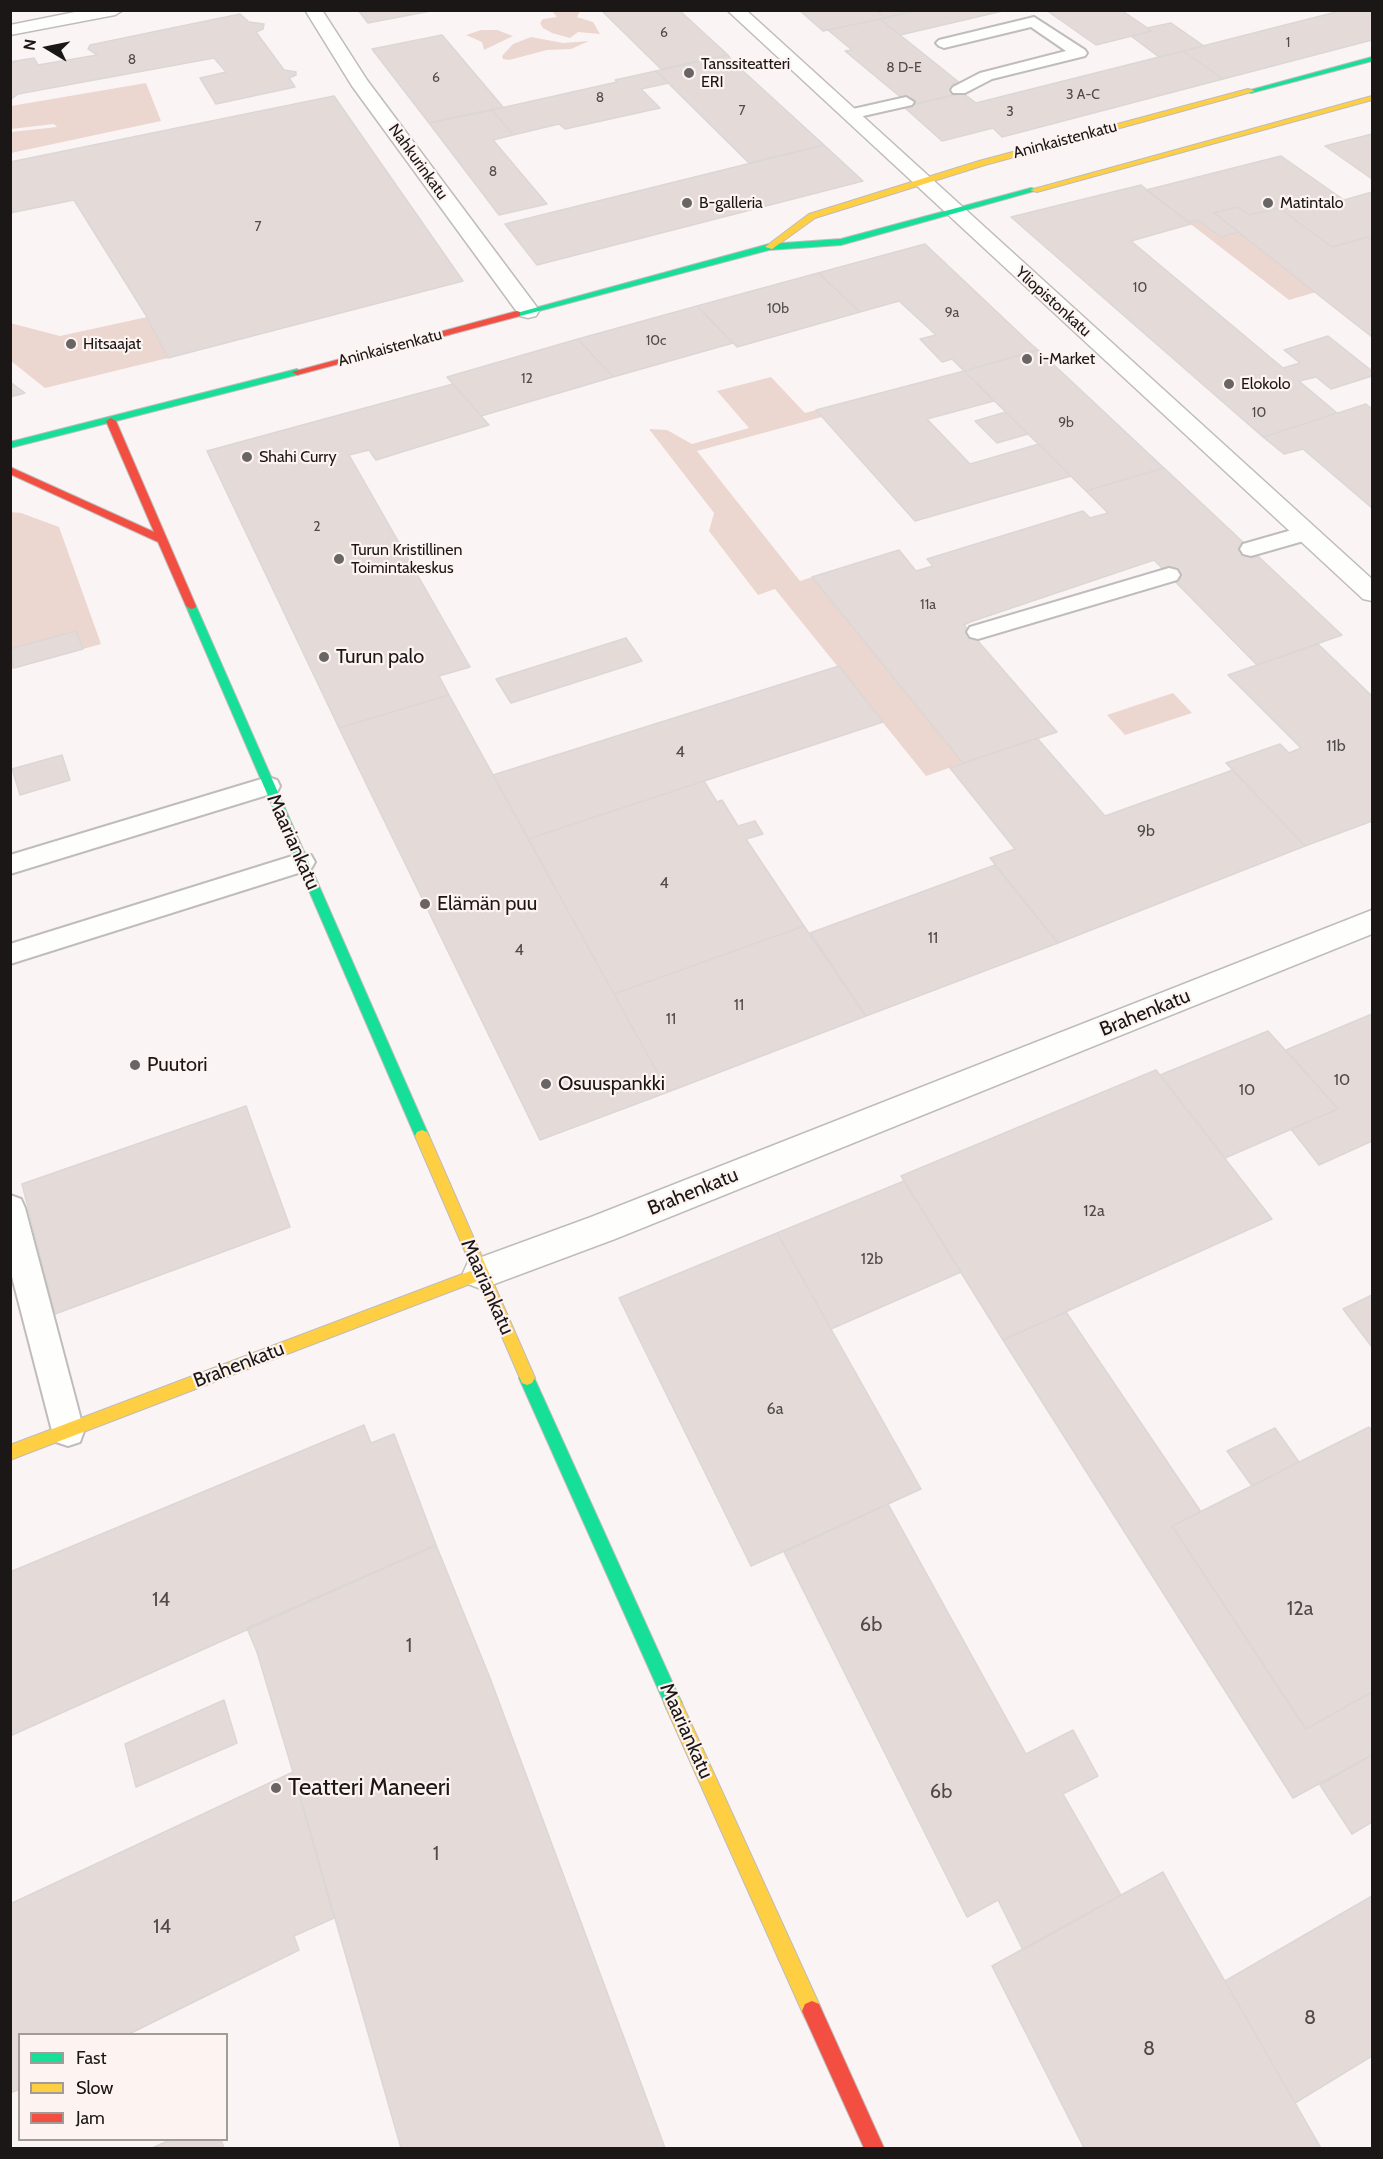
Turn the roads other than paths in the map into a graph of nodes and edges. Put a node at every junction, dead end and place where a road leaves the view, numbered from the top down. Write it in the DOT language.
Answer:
graph roads {
  1 [pos="115,10"];
  2 [pos="313,10"];
  3 [pos="735,10"];
  4 [pos="10,30"];
  5 [pos="944,43"];
  6 [pos="1372,59"];
  7 [pos="958,90"];
  8 [pos="1372,98"];
  9 [pos="906,102"];
  10 [pos="850,114"];
  11 [pos="923,181"];
  12 [pos="954,211"];
  13 [pos="769,248"];
  14 [pos="528,311"];
  15 [pos="111,421"];
  16 [pos="10,445"];
  17 [pos="10,471"];
  18 [pos="1306,533"];
  19 [pos="162,540"];
  20 [pos="1251,549"];
  21 [pos="1169,575"];
  22 [pos="1372,593"];
  23 [pos="978,632"];
  24 [pos="268,786"];
  25 [pos="302,862"];
  26 [pos="10,865"];
  27 [pos="1372,922"];
  28 [pos="10,954"];
  29 [pos="10,1208"];
  30 [pos="481,1273"];
  31 [pos="68,1431"];
  32 [pos="10,1453"];
  33 [pos="874,2148"];
  1 -- 4 [label="street"];
  2 -- 14 [label="street, Nahkurinkatu"];
  3 -- 10 [label="street, Yliopistonkatu"];
  5 -- 7 [label="lane"];
  6 -- 11 [label="main road, Aninkaistenkatu"];
  8 -- 12 [label="main road, Aninkaistenkatu"];
  9 -- 10 [label="lane"];
  10 -- 11 [label="street, Yliopistonkatu"];
  11 -- 12 [label="street, Yliopistonkatu"];
  11 -- 13 [label="main road, Aninkaistenkatu"];
  12 -- 13 [label="main road, Aninkaistenkatu"];
  12 -- 18 [label="street, Yliopistonkatu"];
  13 -- 14 [label="main road, Aninkaistenkatu"];
  14 -- 15 [label="main road, Aninkaistenkatu"];
  15 -- 16 [label="main road, Aninkaistenkatu"];
  15 -- 19 [label="main road, Maariankatu"];
  17 -- 19 [label="main road"];
  18 -- 20 [label="lane"];
  18 -- 22 [label="street, Yliopistonkatu"];
  19 -- 24 [label="main road, Maariankatu"];
  21 -- 23 [label="lane"];
  24 -- 25 [label="main road, Maariankatu"];
  24 -- 26 [label="lane"];
  25 -- 28 [label="lane"];
  25 -- 30 [label="main road, Maariankatu"];
  27 -- 30 [label="street, Brahenkatu"];
  29 -- 31 [label="lane"];
  30 -- 31 [label="main road, Brahenkatu"];
  30 -- 33 [label="main road, Maariankatu"];
  31 -- 32 [label="main road, Brahenkatu"];
}
